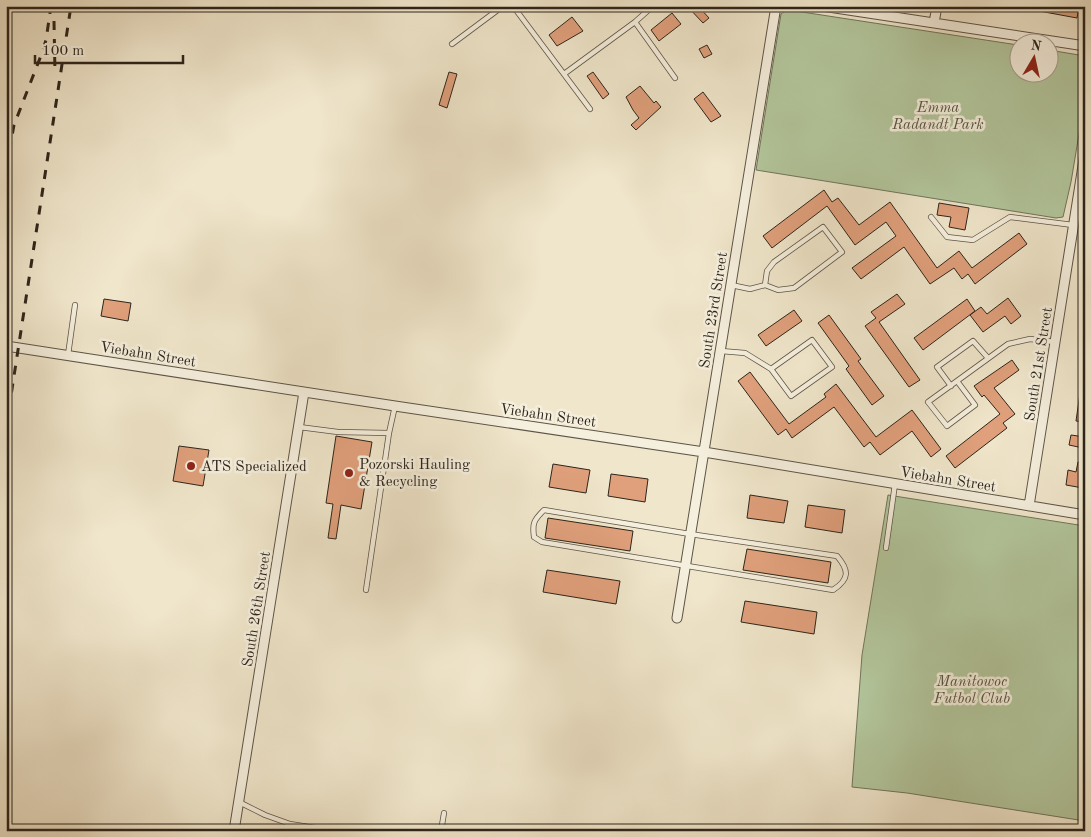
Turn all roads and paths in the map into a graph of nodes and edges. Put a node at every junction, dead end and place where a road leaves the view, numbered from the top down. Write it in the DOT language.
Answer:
graph roads {
  1 [pos="503,6"];
  2 [pos="513,6"];
  3 [pos="653,6"];
  4 [pos="776,6"];
  5 [pos="822,6"];
  6 [pos="937,6"];
  7 [pos="635,22"];
  8 [pos="934,22"];
  9 [pos="452,44"];
  10 [pos="1085,46"];
  11 [pos="564,74"];
  12 [pos="675,78"];
  13 [pos="590,109"];
  14 [pos="1085,153"];
  15 [pos="931,217"];
  16 [pos="1073,226"];
  17 [pos="731,285"];
  18 [pos="764,285"];
  19 [pos="76,305"];
  20 [pos="1055,342"];
  21 [pos="6,346"];
  22 [pos="721,351"];
  23 [pos="68,356"];
  24 [pos="988,358"];
  25 [pos="771,369"];
  26 [pos="957,381"];
  27 [pos="951,386"];
  28 [pos="304,392"];
  29 [pos="395,406"];
  30 [pos="299,427"];
  31 [pos="389,433"];
  32 [pos="704,452"];
  33 [pos="895,484"];
  34 [pos="1029,506"];
  35 [pos="1085,515"];
  36 [pos="690,534"];
  37 [pos="886,548"];
  38 [pos="686,565"];
  39 [pos="366,590"];
  40 [pos="677,618"];
  41 [pos="239,802"];
  42 [pos="444,813"];
  43 [pos="234,831"];
  44 [pos="334,831"];
  45 [pos="441,831"];
  1 -- 9 [label="lane"];
  2 -- 11 [label="lane"];
  3 -- 7 [label="lane"];
  4 -- 17 [label="street, South 23rd Street"];
  5 -- 8 [label="street"];
  6 -- 8 [label="street"];
  7 -- 11 [label="lane"];
  7 -- 12 [label="lane"];
  8 -- 10 [label="street"];
  11 -- 13 [label="lane"];
  14 -- 16 [label="street, South 21st Street"];
  15 -- 16 [label="lane"];
  16 -- 20 [label="street, South 21st Street"];
  17 -- 18 [label="lane"];
  17 -- 22 [label="street, South 23rd Street"];
  18 -- 18 [label="lane"];
  19 -- 23 [label="lane"];
  20 -- 24 [label="lane"];
  20 -- 34 [label="street, South 21st Street"];
  21 -- 23 [label="street, Viebahn Street"];
  22 -- 25 [label="lane"];
  22 -- 32 [label="street, South 23rd Street"];
  23 -- 28 [label="street, Viebahn Street"];
  24 -- 26 [label="lane"];
  24 -- 27 [label="lane"];
  25 -- 25 [label="lane"];
  26 -- 27 [label="lane"];
  26 -- 27 [label="lane"];
  28 -- 29 [label="street, Viebahn Street"];
  28 -- 30 [label="street, South 26th Street"];
  29 -- 31 [label="lane"];
  29 -- 32 [label="street, Viebahn Street"];
  30 -- 31 [label="lane"];
  30 -- 41 [label="street, South 26th Street"];
  31 -- 39 [label="lane"];
  32 -- 33 [label="street, Viebahn Street"];
  32 -- 36 [label="street, South 23rd Street"];
  33 -- 34 [label="street, Viebahn Street"];
  33 -- 37 [label="lane"];
  34 -- 35 [label="street, Viebahn Street"];
  36 -- 38 [label="street, South 23rd Street"];
  36 -- 38 [label="lane"];
  36 -- 38 [label="lane"];
  38 -- 40 [label="street, South 23rd Street"];
  41 -- 43 [label="street, South 26th Street"];
  41 -- 44 [label="lane"];
  42 -- 45 [label="lane"];
}
